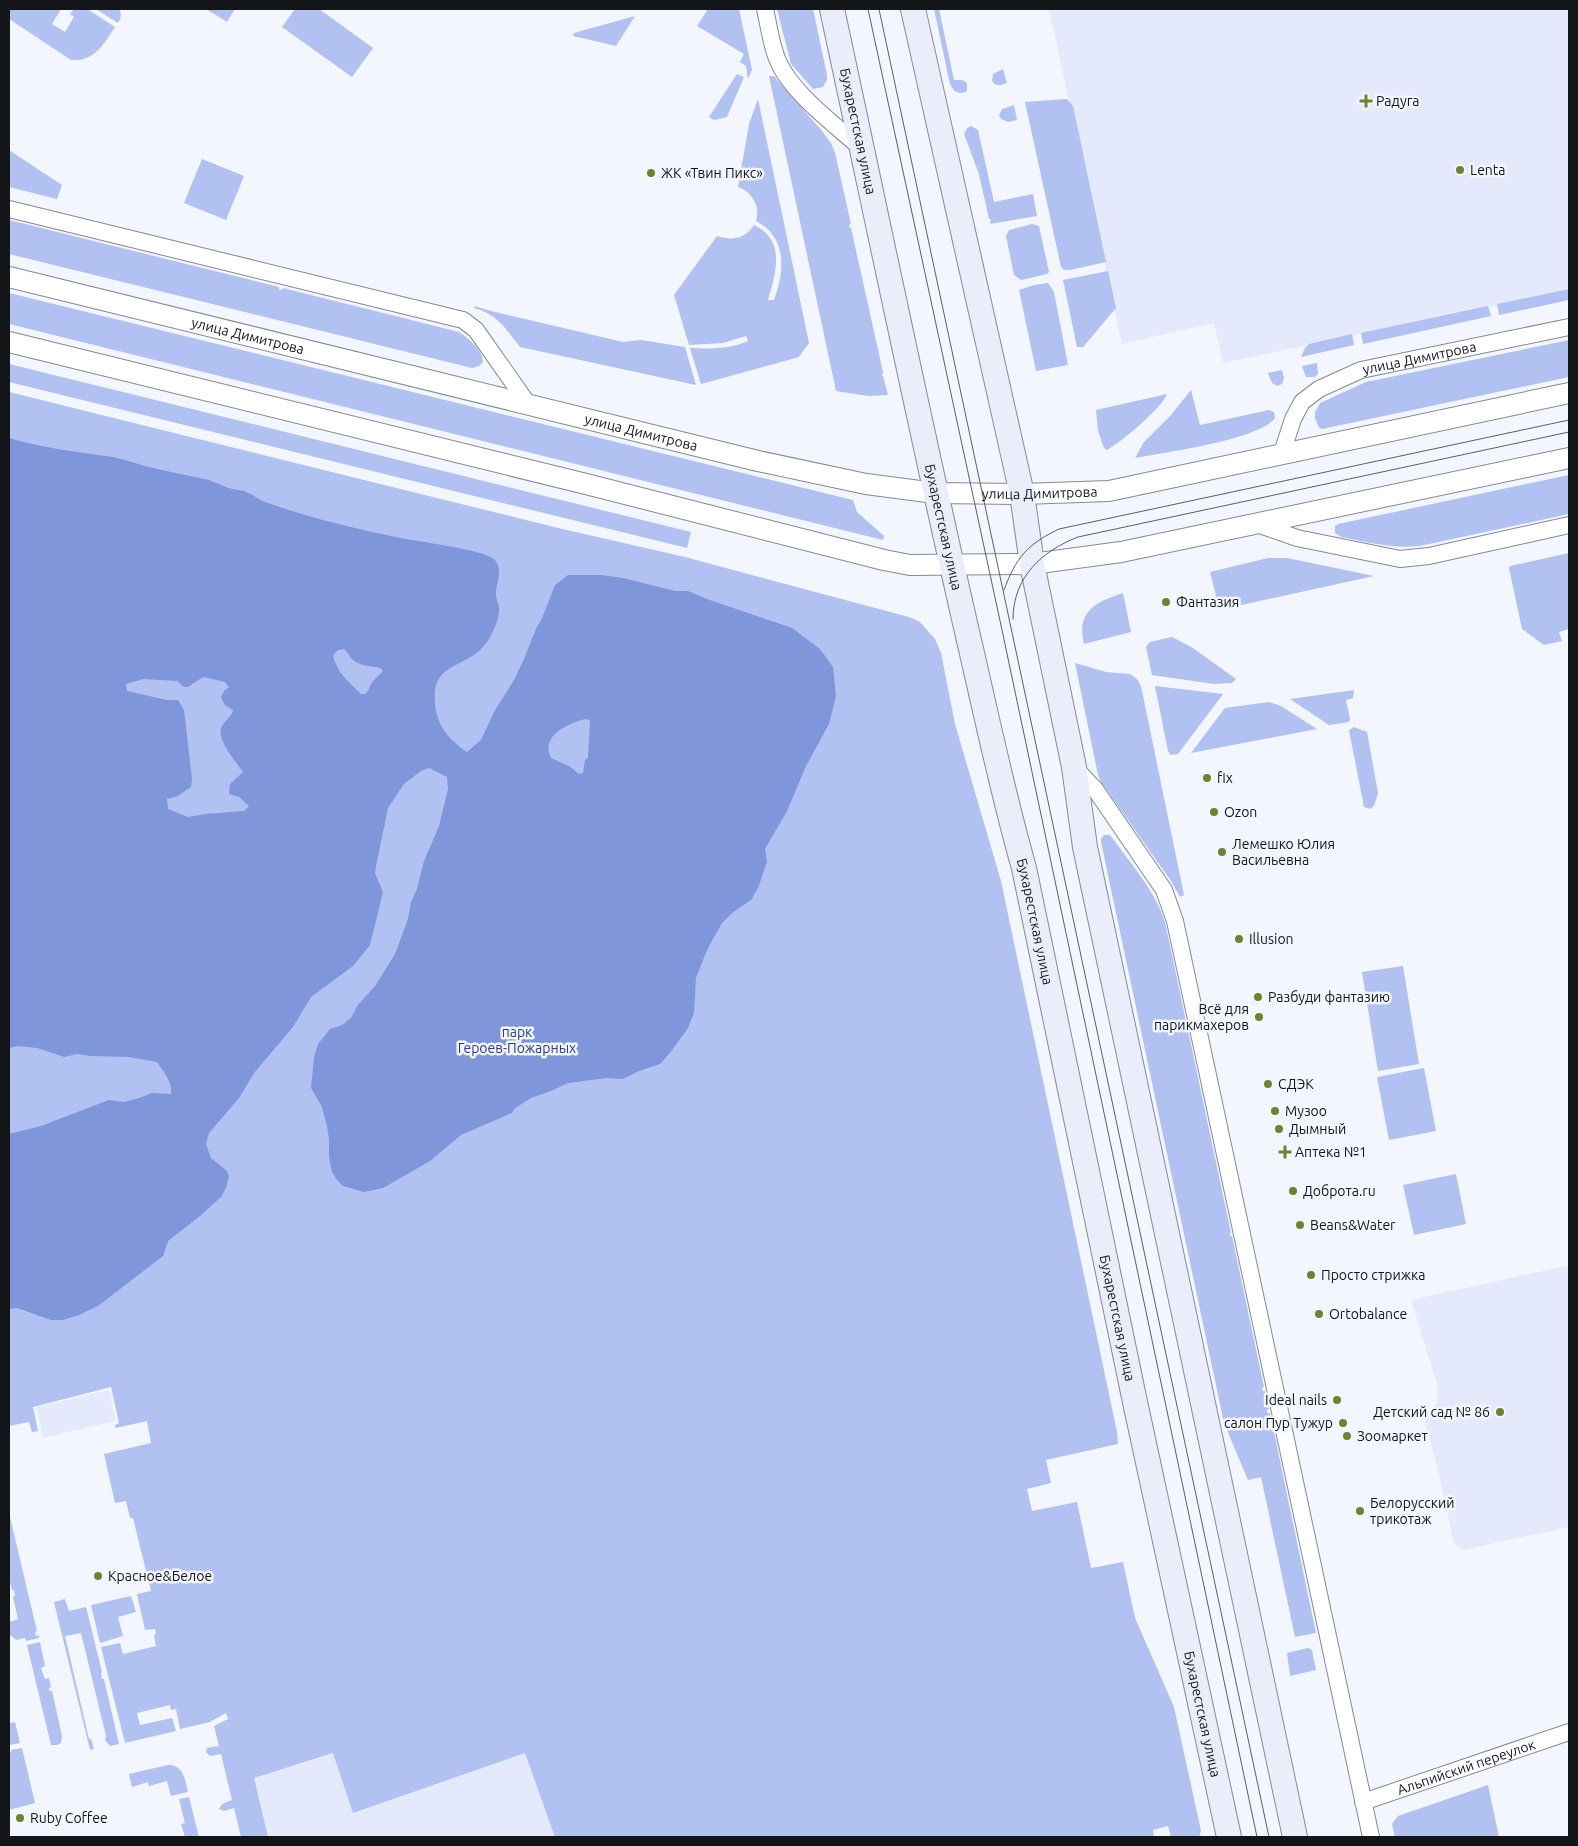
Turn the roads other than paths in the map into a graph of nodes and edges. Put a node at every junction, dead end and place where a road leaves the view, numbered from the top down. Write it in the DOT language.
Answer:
graph roads {
  1 [pos="765,9"];
  2 [pos="832,9"];
  3 [pos="913,9"];
  4 [pos="864,150"];
  5 [pos="9,209"];
  6 [pos="9,276"];
  7 [pos="1569,327"];
  8 [pos="9,342"];
  9 [pos="1569,393"];
  10 [pos="528,404"];
  11 [pos="1282,453"];
  12 [pos="1569,458"];
  13 [pos="935,493"];
  14 [pos="1022,494"];
  15 [pos="1257,524"];
  16 [pos="1569,526"];
  17 [pos="1032,564"];
  18 [pos="952,566"];
  19 [pos="1074,766"];
  20 [pos="1569,1732"];
  21 [pos="1363,1802"];
  22 [pos="1224,1831"];
  23 [pos="1295,1837"];
  24 [pos="1371,1837"];
  1 -- 4 [label="street"];
  2 -- 4 [label="main road, Бухарестская улица"];
  3 -- 14 [label="main road"];
  4 -- 13 [label="main road, Бухарестская улица"];
  5 -- 10 [label="street"];
  6 -- 10 [label="street, улица Димитрова"];
  7 -- 11 [label="street, улица Димитрова"];
  8 -- 18 [label="street"];
  9 -- 11 [label="street, улица Димитрова"];
  10 -- 13 [label="street, улица Димитрова"];
  11 -- 14 [label="street, улица Димитрова"];
  12 -- 15 [label="street"];
  13 -- 14 [label="street, улица Димитрова"];
  13 -- 18 [label="main road, Бухарестская улица"];
  14 -- 17 [label="main road"];
  15 -- 16 [label="street"];
  15 -- 17 [label="street"];
  17 -- 18 [label="street"];
  17 -- 19 [label="main road"];
  18 -- 22 [label="main road, Бухарестская улица"];
  19 -- 21 [label="street"];
  19 -- 23 [label="main road"];
  20 -- 21 [label="street, Альпийский переулок"];
  21 -- 24 [label="street"];
}
